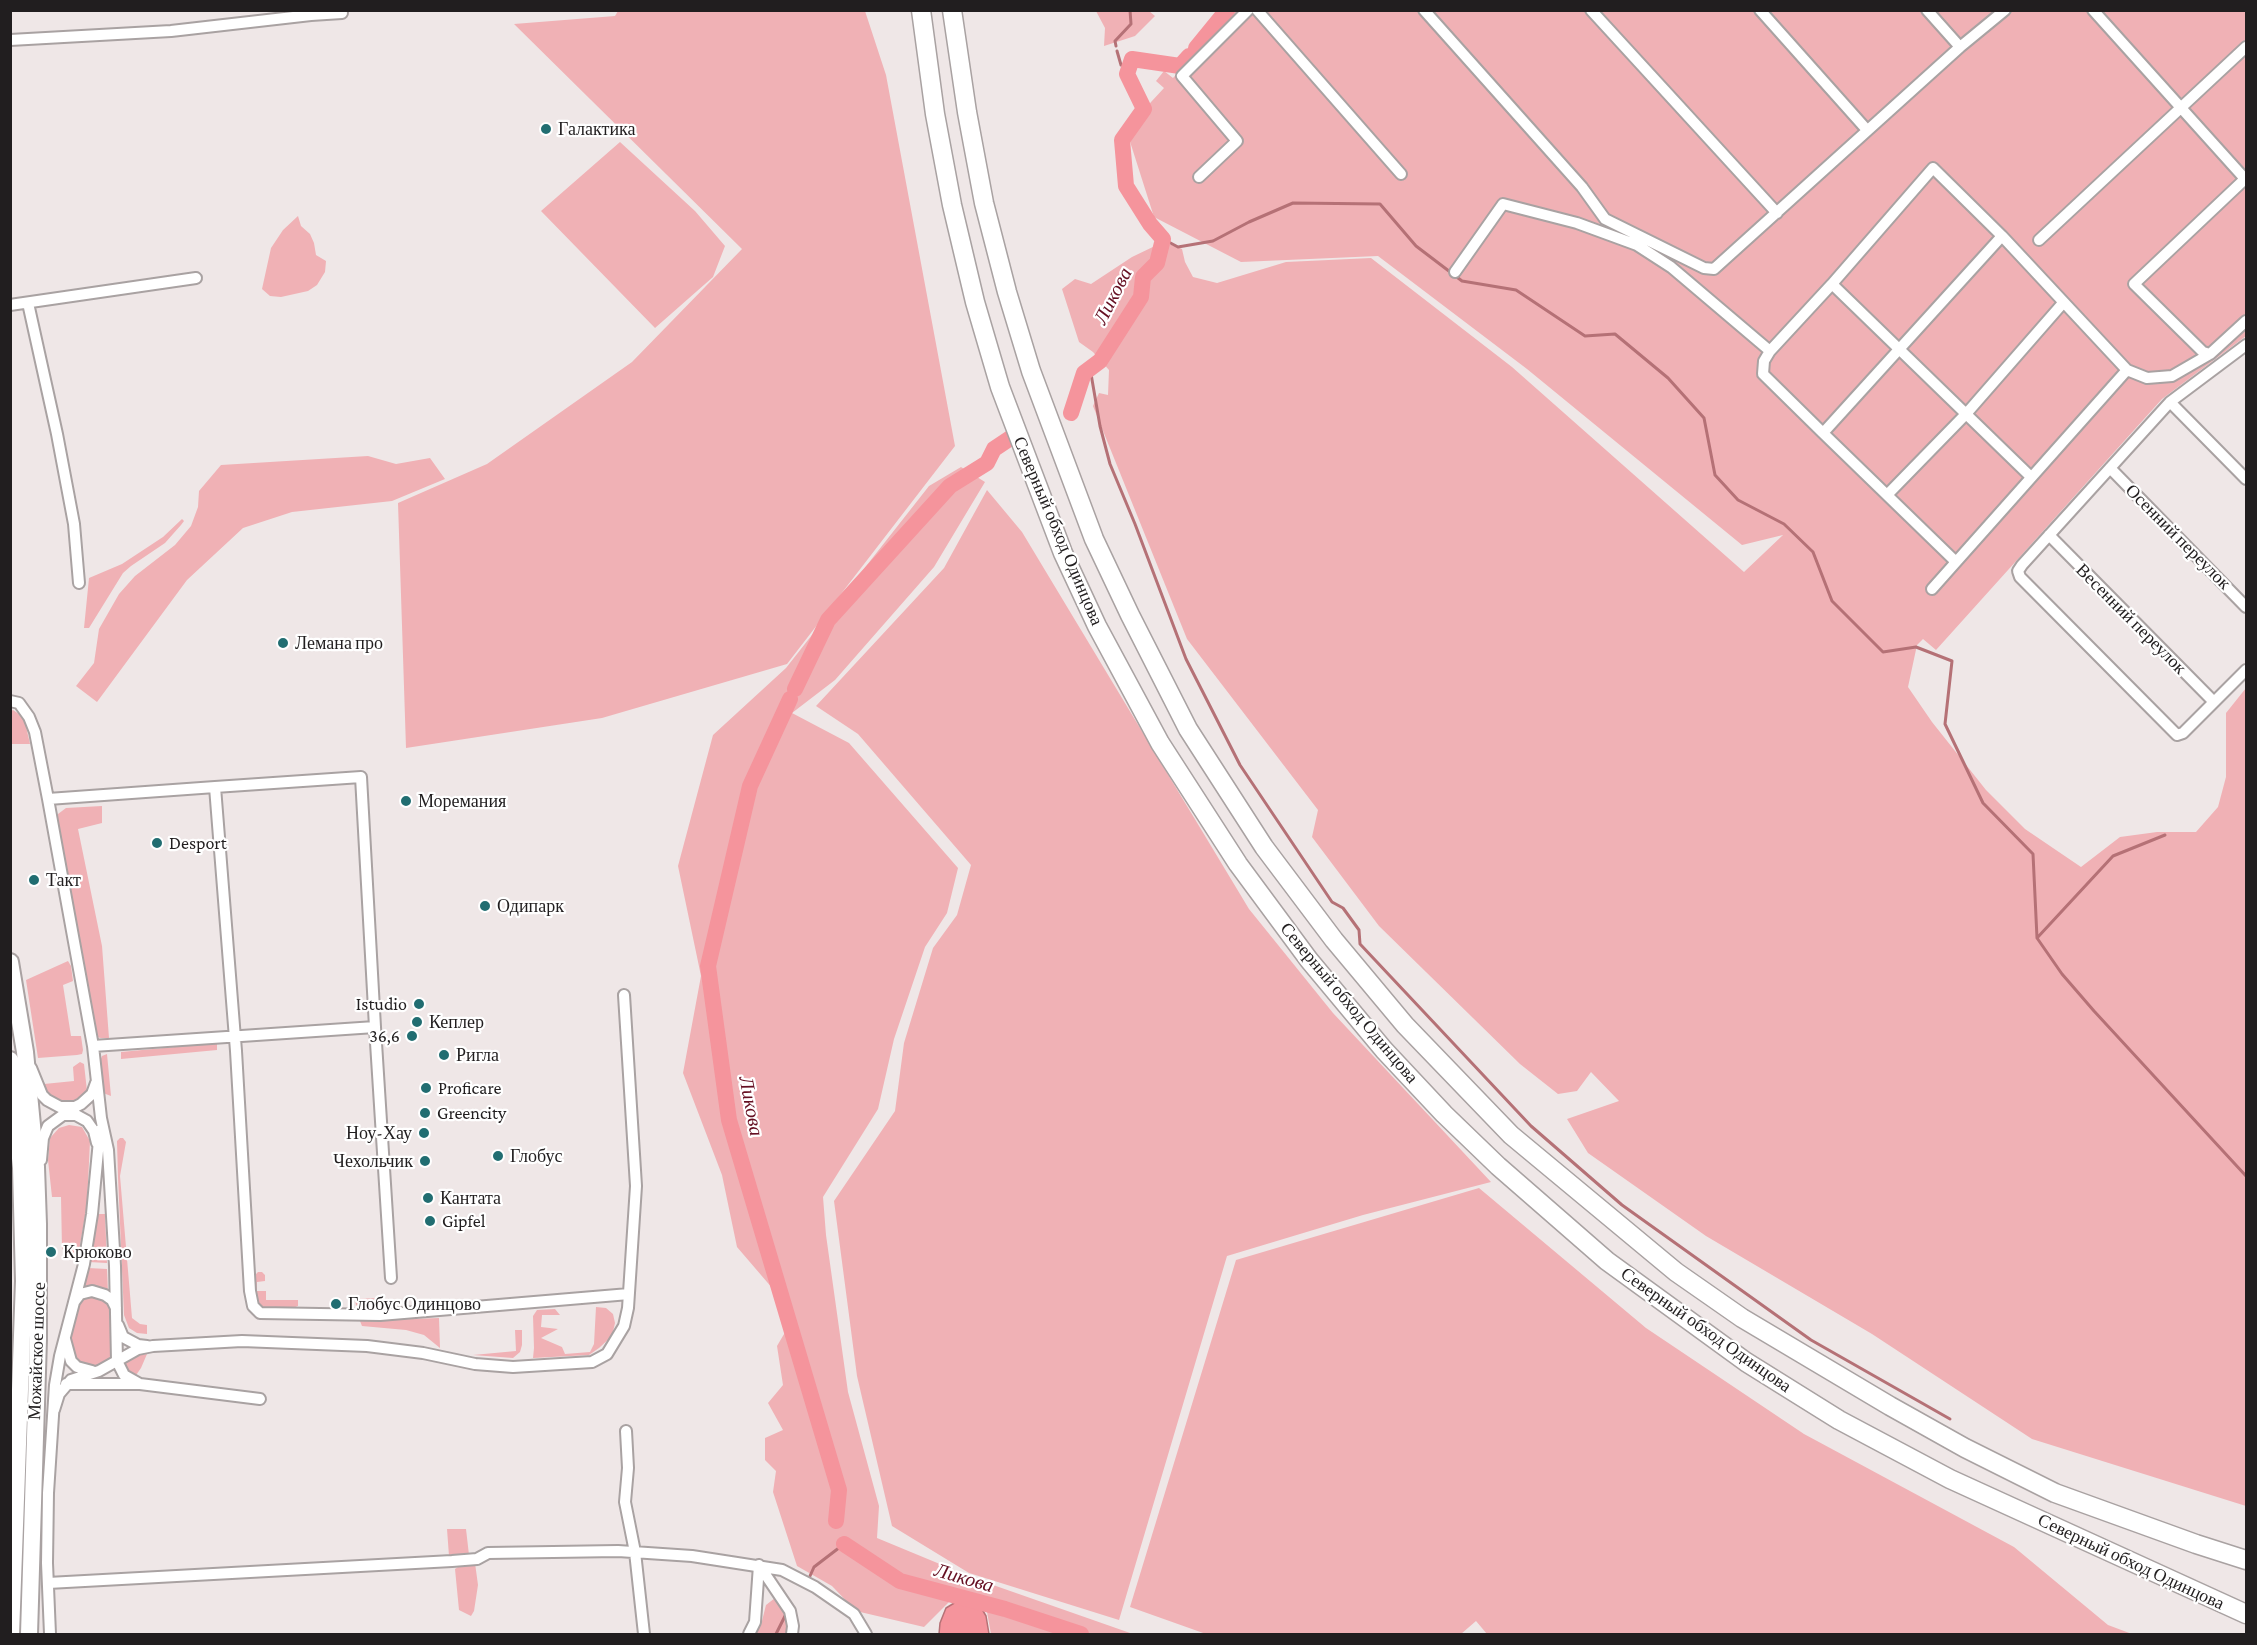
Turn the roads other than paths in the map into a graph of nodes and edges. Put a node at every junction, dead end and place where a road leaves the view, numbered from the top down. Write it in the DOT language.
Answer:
graph roads {
  1 [pos="921,10"];
  2 [pos="952,10"];
  3 [pos="1248,10"];
  4 [pos="1257,10"];
  5 [pos="1424,10"];
  6 [pos="1591,10"];
  7 [pos="1760,10"];
  8 [pos="1927,10"];
  9 [pos="2005,10"];
  10 [pos="2093,10"];
  11 [pos="342,14"];
  12 [pos="10,39"];
  13 [pos="1960,47"];
  14 [pos="2247,47"];
  15 [pos="2183,108"];
  16 [pos="1867,130"];
  17 [pos="1401,174"];
  18 [pos="1199,177"];
  19 [pos="2246,179"];
  20 [pos="1777,213"];
  21 [pos="2002,236"];
  22 [pos="2040,240"];
  23 [pos="1455,272"];
  24 [pos="196,278"];
  25 [pos="1832,284"];
  26 [pos="28,303"];
  27 [pos="2063,303"];
  28 [pos="10,305"];
  29 [pos="2247,321"];
  30 [pos="2246,345"];
  31 [pos="1900,350"];
  32 [pos="1770,351"];
  33 [pos="2210,354"];
  34 [pos="2127,370"];
  35 [pos="2170,402"];
  36 [pos="1966,414"];
  37 [pos="1823,433"];
  38 [pos="2110,468"];
  39 [pos="2030,476"];
  40 [pos="2247,479"];
  41 [pos="1887,495"];
  42 [pos="2049,535"];
  43 [pos="1955,561"];
  44 [pos="79,583"];
  45 [pos="1932,589"];
  46 [pos="2247,607"];
  47 [pos="2247,670"];
  48 [pos="10,701"];
  49 [pos="2214,702"];
  50 [pos="215,787"];
  51 [pos="48,800"];
  52 [pos="10,962"];
  53 [pos="624,996"];
  54 [pos="375,1027"];
  55 [pos="235,1035"];
  56 [pos="93,1046"];
  57 [pos="18,1056"];
  58 [pos="97,1080"];
  59 [pos="12,1092"];
  60 [pos="101,1118"];
  61 [pos="15,1138"];
  62 [pos="98,1151"];
  63 [pos="37,1193"];
  64 [pos="391,1278"];
  65 [pos="629,1294"];
  66 [pos="74,1302"];
  67 [pos="117,1311"];
  68 [pos="118,1323"];
  69 [pos="64,1335"];
  70 [pos="153,1346"];
  71 [pos="117,1361"];
  72 [pos="99,1371"];
  73 [pos="66,1384"];
  74 [pos="140,1384"];
  75 [pos="260,1399"];
  76 [pos="54,1410"];
  77 [pos="626,1431"];
  78 [pos="635,1552"];
  79 [pos="2247,1560"];
  80 [pos="759,1565"];
  81 [pos="48,1582"];
  82 [pos="2247,1614"];
  83 [pos="11,1635"];
  84 [pos="29,1635"];
  85 [pos="50,1635"];
  86 [pos="644,1635"];
  87 [pos="749,1635"];
  88 [pos="792,1635"];
  89 [pos="866,1635"];
  1 -- 82 [label="highway, Северный обход Одинцова"];
  2 -- 79 [label="highway, Северный обход Одинцова"];
  3 -- 18 [label="street"];
  4 -- 17 [label="street"];
  5 -- 20 [label="street"];
  6 -- 20 [label="street"];
  7 -- 16 [label="street"];
  8 -- 13 [label="street"];
  9 -- 13 [label="street"];
  10 -- 15 [label="street"];
  11 -- 12 [label="street"];
  13 -- 16 [label="street"];
  14 -- 15 [label="street"];
  15 -- 19 [label="street"];
  15 -- 22 [label="street"];
  16 -- 20 [label="street"];
  19 -- 33 [label="street"];
  21 -- 25 [label="street"];
  21 -- 27 [label="street"];
  21 -- 31 [label="street"];
  23 -- 32 [label="street"];
  24 -- 26 [label="street"];
  25 -- 31 [label="street"];
  25 -- 32 [label="street"];
  26 -- 28 [label="street"];
  26 -- 44 [label="street"];
  27 -- 34 [label="street"];
  27 -- 36 [label="street"];
  29 -- 33 [label="street"];
  30 -- 35 [label="street"];
  31 -- 36 [label="street"];
  31 -- 37 [label="street"];
  32 -- 37 [label="street"];
  33 -- 34 [label="street"];
  34 -- 39 [label="street"];
  35 -- 38 [label="street"];
  35 -- 40 [label="street"];
  36 -- 39 [label="street"];
  36 -- 41 [label="street"];
  37 -- 41 [label="street"];
  38 -- 42 [label="street"];
  38 -- 46 [label="street, Осенний переулок"];
  39 -- 43 [label="street"];
  41 -- 43 [label="street"];
  42 -- 49 [label="street, Весенний переулок"];
  42 -- 49 [label="street"];
  43 -- 45 [label="street"];
  47 -- 49 [label="street"];
  48 -- 51 [label="street"];
  50 -- 51 [label="street"];
  50 -- 54 [label="street"];
  50 -- 55 [label="street"];
  51 -- 56 [label="street"];
  52 -- 57 [label="main road, Можайское шоссе"];
  53 -- 65 [label="street"];
  54 -- 55 [label="street"];
  54 -- 64 [label="street"];
  55 -- 56 [label="street"];
  55 -- 65 [label="street"];
  56 -- 58 [label="street"];
  57 -- 58 [label="street"];
  57 -- 59 [label="main road, Можайское шоссе"];
  57 -- 63 [label="main road, Можайское шоссе"];
  58 -- 60 [label="street"];
  59 -- 61 [label="main road, Можайское шоссе"];
  60 -- 62 [label="street"];
  60 -- 67 [label="street"];
  61 -- 83 [label="main road, Можайское шоссе"];
  62 -- 63 [label="street"];
  62 -- 66 [label="street"];
  63 -- 84 [label="main road, Можайское шоссе"];
  65 -- 70 [label="street"];
  66 -- 67 [label="street"];
  66 -- 69 [label="street"];
  67 -- 68 [label="street"];
  68 -- 70 [label="street"];
  68 -- 71 [label="street"];
  69 -- 72 [label="street"];
  69 -- 76 [label="street"];
  70 -- 71 [label="street"];
  71 -- 72 [label="street"];
  71 -- 74 [label="street"];
  72 -- 73 [label="street"];
  73 -- 74 [label="street"];
  73 -- 76 [label="street"];
  74 -- 75 [label="street"];
  76 -- 81 [label="street"];
  77 -- 78 [label="street"];
  78 -- 80 [label="street"];
  78 -- 81 [label="street"];
  78 -- 86 [label="street"];
  80 -- 87 [label="street"];
  80 -- 88 [label="street"];
  80 -- 89 [label="street"];
  81 -- 85 [label="street"];
}
